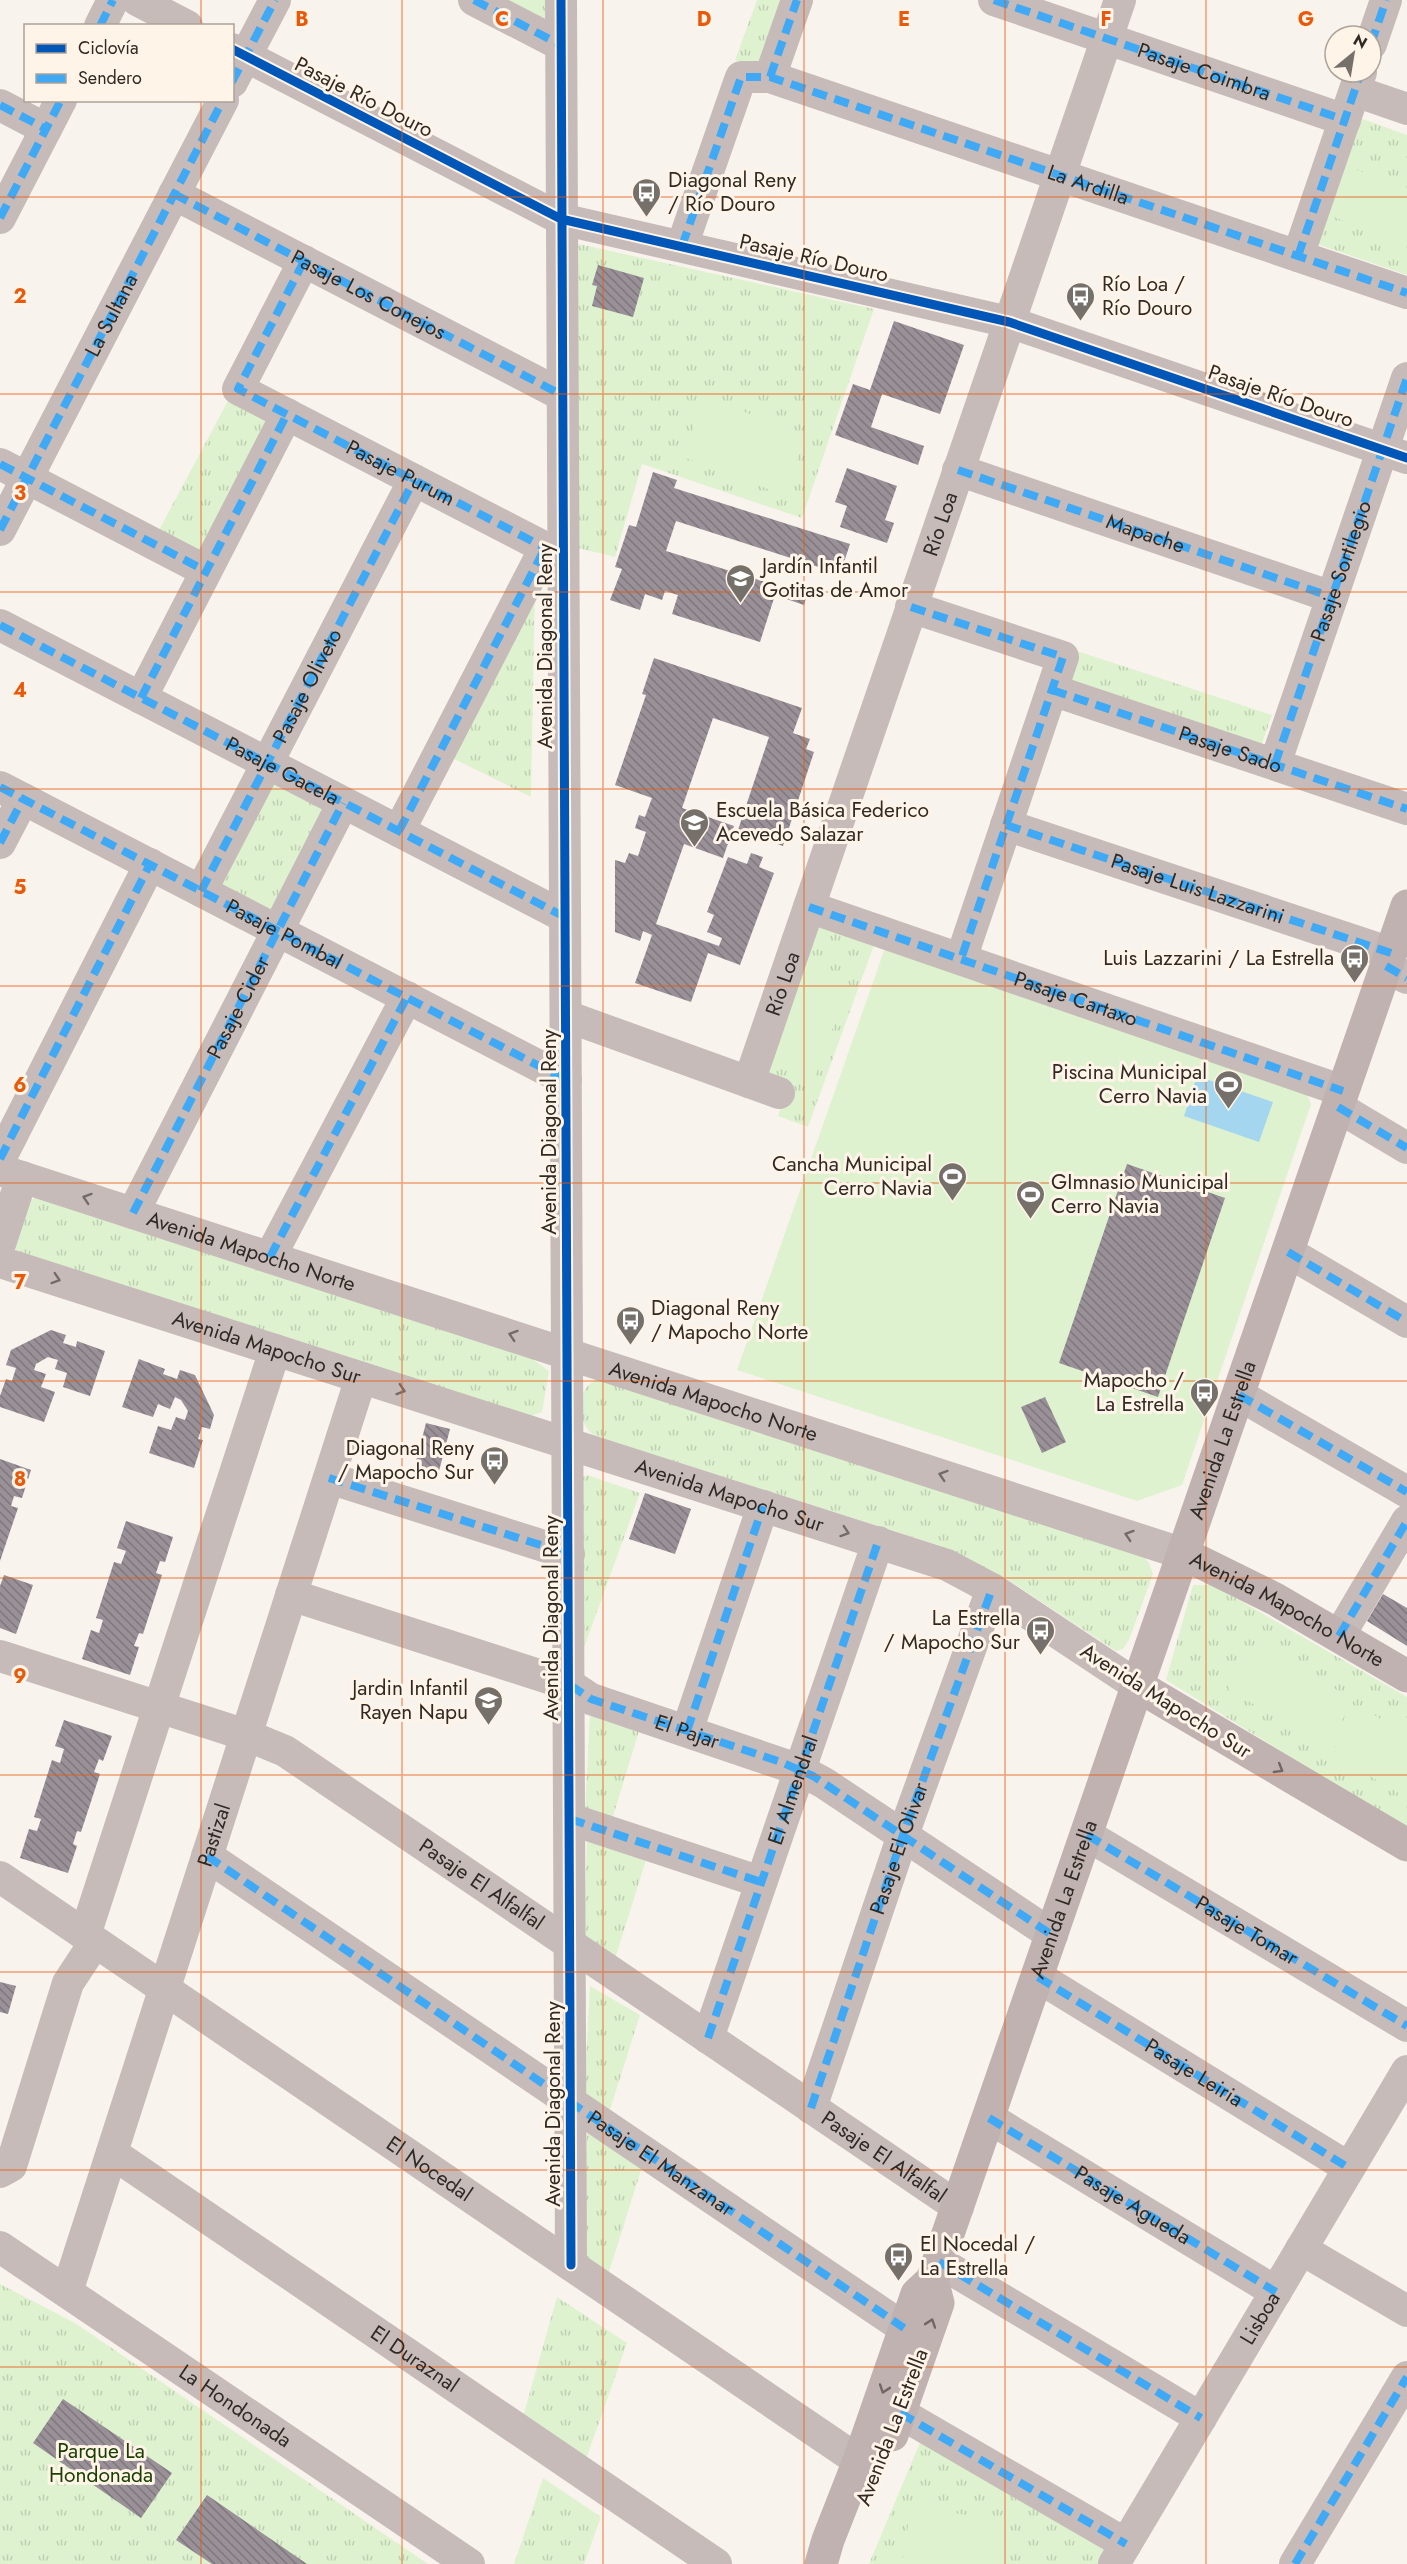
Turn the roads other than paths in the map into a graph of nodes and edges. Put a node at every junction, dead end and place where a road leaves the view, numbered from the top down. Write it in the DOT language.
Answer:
graph roads {
  1 [pos="113,0"];
  2 [pos="137,0"];
  3 [pos="275,0"];
  4 [pos="474,0"];
  5 [pos="561,0"];
  6 [pos="796,0"];
  7 [pos="994,0"];
  8 [pos="1119,0"];
  9 [pos="1386,0"];
  10 [pos="101,24"];
  11 [pos="182,24"];
  12 [pos="1378,24"];
  13 [pos="1106,38"];
  14 [pos="561,45"];
  15 [pos="237,63"];
  16 [pos="770,77"];
  17 [pos="1354,94"];
  18 [pos="60,102"];
  19 [pos="222,102"];
  20 [pos="0,105"];
  21 [pos="1407,109"];
  22 [pos="46,129"];
  23 [pos="1060,175"];
  24 [pos="174,194"];
  25 [pos="0,218"];
  26 [pos="561,219"];
  27 [pos="682,246"];
  28 [pos="1298,256"];
  29 [pos="304,261"];
  30 [pos="1407,292"];
  31 [pos="1009,322"];
  32 [pos="1407,378"];
  33 [pos="562,395"];
  34 [pos="287,414"];
  35 [pos="1395,454"];
  36 [pos="958,470"];
  37 [pos="13,471"];
  38 [pos="414,480"];
  39 [pos="0,530"];
  40 [pos="554,553"];
  41 [pos="206,571"];
  42 [pos="1332,597"];
  43 [pos="911,607"];
  44 [pos="0,626"];
  45 [pos="1052,690"];
  46 [pos="141,698"];
  47 [pos="267,763"];
  48 [pos="1275,764"];
  49 [pos="11,793"];
  50 [pos="343,802"];
  51 [pos="1407,809"];
  52 [pos="1006,825"];
  53 [pos="399,831"];
  54 [pos="0,843"];
  55 [pos="150,864"];
  56 [pos="201,891"];
  57 [pos="1407,906"];
  58 [pos="809,907"];
  59 [pos="565,917"];
  60 [pos="278,931"];
  61 [pos="961,959"];
  62 [pos="1395,966"];
  63 [pos="407,997"];
  64 [pos="566,1016"];
  65 [pos="566,1080"];
  66 [pos="749,1082"];
  67 [pos="779,1093"];
  68 [pos="1341,1099"];
  69 [pos="1407,1148"];
  70 [pos="7,1169"];
  71 [pos="133,1213"];
  72 [pos="0,1244"];
  73 [pos="1288,1252"];
  74 [pos="270,1257"];
  75 [pos="0,1262"];
  76 [pos="1407,1322"];
  77 [pos="275,1350"];
  78 [pos="568,1353"];
  79 [pos="361,1378"];
  80 [pos="1239,1395"];
  81 [pos="569,1444"];
  82 [pos="329,1478"];
  83 [pos="1407,1492"];
  84 [pos="763,1506"];
  85 [pos="1407,1521"];
  86 [pos="878,1542"];
  87 [pos="569,1554"];
  88 [pos="1184,1554"];
  89 [pos="992,1589"];
  90 [pos="291,1594"];
  91 [pos="1340,1636"];
  92 [pos="0,1656"];
  93 [pos="1407,1676"];
  94 [pos="570,1685"];
  95 [pos="1138,1686"];
  96 [pos="158,1708"];
  97 [pos="687,1731"];
  98 [pos="246,1736"];
  99 [pos="800,1770"];
  100 [pos="570,1819"];
  101 [pos="1086,1835"];
  102 [pos="903,1836"];
  103 [pos="1407,1845"];
  104 [pos="207,1856"];
  105 [pos="0,1877"];
  106 [pos="761,1882"];
  107 [pos="1052,1935"];
  108 [pos="90,1938"];
  109 [pos="570,1945"];
  110 [pos="1038,1977"];
  111 [pos="165,1989"];
  112 [pos="1407,2026"];
  113 [pos="708,2038"];
  114 [pos="1407,2071"];
  115 [pos="571,2103"];
  116 [pos="812,2108"];
  117 [pos="988,2118"];
  118 [pos="112,2153"];
  119 [pos="1349,2168"];
  120 [pos="0,2172"];
  121 [pos="958,2207"];
  122 [pos="0,2247"];
  123 [pos="1301,2249"];
  124 [pos="571,2265"];
  125 [pos="936,2271"];
  126 [pos="67,2292"];
  127 [pos="1276,2292"];
  128 [pos="1407,2311"];
  129 [pos="904,2328"];
  130 [pos="1407,2377"];
  131 [pos="900,2413"];
  132 [pos="1201,2418"];
  133 [pos="859,2461"];
  134 [pos="1120,2554"];
  135 [pos="469,2564"];
  136 [pos="716,2564"];
  137 [pos="822,2564"];
  138 [pos="1295,2564"];
  1 -- 10 [label="street"];
  2 -- 11 [label="street"];
  3 -- 15 [label="street"];
  4 -- 14 [label="street"];
  5 -- 14 [label="street, Avenida Diagonal Reny"];
  6 -- 16 [label="street"];
  7 -- 13 [label="street, Pasaje Coimbra"];
  8 -- 13 [label="street, Río Loa"];
  9 -- 12 [label="street"];
  13 -- 17 [label="street, Pasaje Coimbra"];
  13 -- 23 [label="street, Río Loa"];
  14 -- 26 [label="street, Avenida Diagonal Reny"];
  15 -- 26 [label="street, Pasaje Río Douro"];
  16 -- 23 [label="street, La Ardilla"];
  16 -- 27 [label="street"];
  17 -- 21 [label="street, Pasaje Coimbra"];
  17 -- 28 [label="street"];
  18 -- 22 [label="street"];
  19 -- 24 [label="street, La Sultana"];
  20 -- 22 [label="street"];
  22 -- 25 [label="street"];
  23 -- 28 [label="street, La Ardilla"];
  23 -- 31 [label="street, Río Loa"];
  24 -- 29 [label="street, Pasaje Los Conejos"];
  24 -- 37 [label="street, La Sultana"];
  26 -- 27 [label="street, Pasaje Río Douro"];
  26 -- 33 [label="street, Avenida Diagonal Reny"];
  27 -- 31 [label="street, Pasaje Río Douro"];
  28 -- 30 [label="street, La Ardilla"];
  29 -- 33 [label="street, Pasaje Los Conejos"];
  29 -- 34 [label="street, Pasaje Purum"];
  31 -- 35 [label="street, Pasaje Río Douro"];
  31 -- 36 [label="street, Río Loa"];
  32 -- 35 [label="street, Pasaje Sortilegio"];
  33 -- 40 [label="street, Avenida Diagonal Reny"];
  34 -- 38 [label="street, Pasaje Purum"];
  34 -- 41 [label="street"];
  35 -- 42 [label="street, Pasaje Sortilegio"];
  36 -- 42 [label="street, Mapache"];
  36 -- 43 [label="street, Río Loa"];
  37 -- 39 [label="street, La Sultana"];
  37 -- 41 [label="street"];
  38 -- 40 [label="street, Pasaje Purum"];
  38 -- 47 [label="street, Pasaje Oliveto"];
  40 -- 53 [label="street"];
  40 -- 59 [label="street, Avenida Diagonal Reny"];
  41 -- 46 [label="street"];
  42 -- 48 [label="street, Pasaje Sortilegio"];
  43 -- 45 [label="street"];
  43 -- 58 [label="street, Río Loa"];
  44 -- 46 [label="street, Pasaje Gacela"];
  45 -- 48 [label="street, Pasaje Sado"];
  45 -- 52 [label="street"];
  46 -- 47 [label="street, Pasaje Gacela"];
  47 -- 50 [label="street, Pasaje Gacela"];
  47 -- 56 [label="street, Pasaje Oliveto"];
  48 -- 51 [label="street, Pasaje Sado"];
  49 -- 54 [label="street"];
  49 -- 55 [label="street, Pasaje Pombal"];
  50 -- 53 [label="street, Pasaje Gacela"];
  50 -- 60 [label="street, Pasaje Cider"];
  52 -- 61 [label="street"];
  52 -- 62 [label="street, Pasaje Luis Lazzarini"];
  53 -- 59 [label="street, Pasaje Gacela"];
  55 -- 56 [label="street, Pasaje Pombal"];
  55 -- 70 [label="street"];
  56 -- 60 [label="street, Pasaje Pombal"];
  57 -- 62 [label="main road, Avenida La Estrella"];
  58 -- 61 [label="street, Pasaje Cartaxo"];
  58 -- 66 [label="street, Río Loa"];
  59 -- 64 [label="street, Avenida Diagonal Reny"];
  60 -- 63 [label="street, Pasaje Pombal"];
  60 -- 71 [label="street, Pasaje Cider"];
  61 -- 68 [label="street, Pasaje Cartaxo"];
  62 -- 68 [label="main road, Avenida La Estrella"];
  63 -- 65 [label="street, Pasaje Pombal"];
  63 -- 74 [label="street"];
  64 -- 65 [label="street, Avenida Diagonal Reny"];
  64 -- 66 [label="street"];
  65 -- 78 [label="street, Avenida Diagonal Reny"];
  66 -- 67 [label="street"];
  68 -- 69 [label="street, Pasaje Cartaxo"];
  68 -- 73 [label="main road, Avenida La Estrella"];
  71 -- 70 [label="street, Avenida Mapocho Norte, one-way"];
  70 -- 72 [label="street"];
  71 -- 74 [label="street, Avenida Mapocho Norte"];
  73 -- 76 [label="street"];
  73 -- 80 [label="main road, Avenida La Estrella"];
  78 -- 74 [label="street, Avenida Mapocho Norte, one-way"];
  75 -- 77 [label="street, Avenida Mapocho Sur, one-way"];
  77 -- 79 [label="street, Avenida Mapocho Sur"];
  77 -- 96 [label="street"];
  78 -- 81 [label="street, Avenida Diagonal Reny"];
  88 -- 78 [label="street, Avenida Mapocho Norte, one-way"];
  79 -- 81 [label="street, Avenida Mapocho Sur, one-way"];
  79 -- 82 [label="street, Pastizal"];
  80 -- 83 [label="street"];
  80 -- 88 [label="main road, Avenida La Estrella"];
  81 -- 84 [label="street, Avenida Mapocho Sur"];
  81 -- 87 [label="street, Avenida Diagonal Reny"];
  82 -- 87 [label="street"];
  82 -- 90 [label="street, Pastizal"];
  84 -- 86 [label="street, Avenida Mapocho Sur, one-way"];
  84 -- 97 [label="street"];
  85 -- 91 [label="street"];
  86 -- 89 [label="street, Avenida Mapocho Sur"];
  86 -- 99 [label="street, El Almendral"];
  87 -- 94 [label="street, Avenida Diagonal Reny"];
  88 -- 91 [label="main road, Avenida Mapocho Norte"];
  88 -- 95 [label="main road, Avenida La Estrella"];
  89 -- 95 [label="street, Avenida Mapocho Sur"];
  89 -- 102 [label="street, Pasaje El Olivar"];
  90 -- 94 [label="street, El Pajar"];
  90 -- 98 [label="street, Pastizal"];
  91 -- 93 [label="main road, Avenida Mapocho Norte"];
  92 -- 96 [label="street, Pasaje El Alfalfal"];
  94 -- 97 [label="street, El Pajar"];
  94 -- 100 [label="street, Avenida Diagonal Reny"];
  95 -- 101 [label="main road, Avenida La Estrella"];
  95 -- 103 [label="main road, Avenida Mapocho Sur, one-way"];
  96 -- 98 [label="street, Pasaje El Alfalfal"];
  96 -- 108 [label="street"];
  97 -- 99 [label="street, El Pajar"];
  98 -- 104 [label="street, Pastizal"];
  98 -- 109 [label="street, Pasaje El Alfalfal"];
  99 -- 102 [label="street, El Pajar"];
  99 -- 106 [label="street, El Almendral"];
  100 -- 106 [label="street"];
  100 -- 109 [label="street, Avenida Diagonal Reny"];
  101 -- 107 [label="main road, Avenida La Estrella"];
  101 -- 112 [label="street, Pasaje Tomar"];
  102 -- 107 [label="street, El Pajar"];
  102 -- 116 [label="street, Pasaje El Olivar"];
  104 -- 111 [label="street, Pastizal"];
  104 -- 115 [label="street, Pasaje El Manzanar"];
  105 -- 108 [label="street, El Nocedal"];
  106 -- 113 [label="street, El Almendral"];
  107 -- 110 [label="main road, Avenida La Estrella"];
  108 -- 111 [label="street, El Nocedal"];
  108 -- 120 [label="street"];
  109 -- 113 [label="street, Pasaje El Alfalfal"];
  109 -- 115 [label="street, Avenida Diagonal Reny"];
  110 -- 117 [label="main road, Avenida La Estrella"];
  110 -- 119 [label="street, Pasaje Leiria"];
  111 -- 118 [label="street, Pastizal"];
  111 -- 124 [label="street, El Nocedal"];
  113 -- 116 [label="street, Pasaje El Alfalfal"];
  114 -- 119 [label="street, Lisboa"];
  115 -- 124 [label="street, Avenida Diagonal Reny"];
  115 -- 129 [label="street, Pasaje El Manzanar"];
  116 -- 121 [label="street, Pasaje El Alfalfal"];
  117 -- 121 [label="main road, Avenida La Estrella"];
  117 -- 127 [label="street, Pasaje Agueda"];
  118 -- 126 [label="street, Pastizal"];
  118 -- 136 [label="street, El Duraznal"];
  119 -- 123 [label="street, Lisboa"];
  121 -- 125 [label="main road, Avenida La Estrella"];
  122 -- 126 [label="street, La Hondonada"];
  123 -- 127 [label="street, Lisboa"];
  123 -- 128 [label="street"];
  124 -- 133 [label="street, El Nocedal"];
  125 -- 129 [label="main road, Avenida La Estrella"];
  131 -- 125 [label="main road, Avenida La Estrella, one-way"];
  125 -- 132 [label="street"];
  126 -- 135 [label="street, La Hondonada"];
  127 -- 132 [label="street, Lisboa"];
  129 -- 133 [label="main road, Avenida La Estrella, one-way"];
  130 -- 138 [label="street"];
  131 -- 134 [label="street"];
  131 -- 137 [label="main road, Avenida La Estrella"];
  132 -- 134 [label="street, Lisboa"];
  133 -- 137 [label="main road, Avenida La Estrella"];
}
